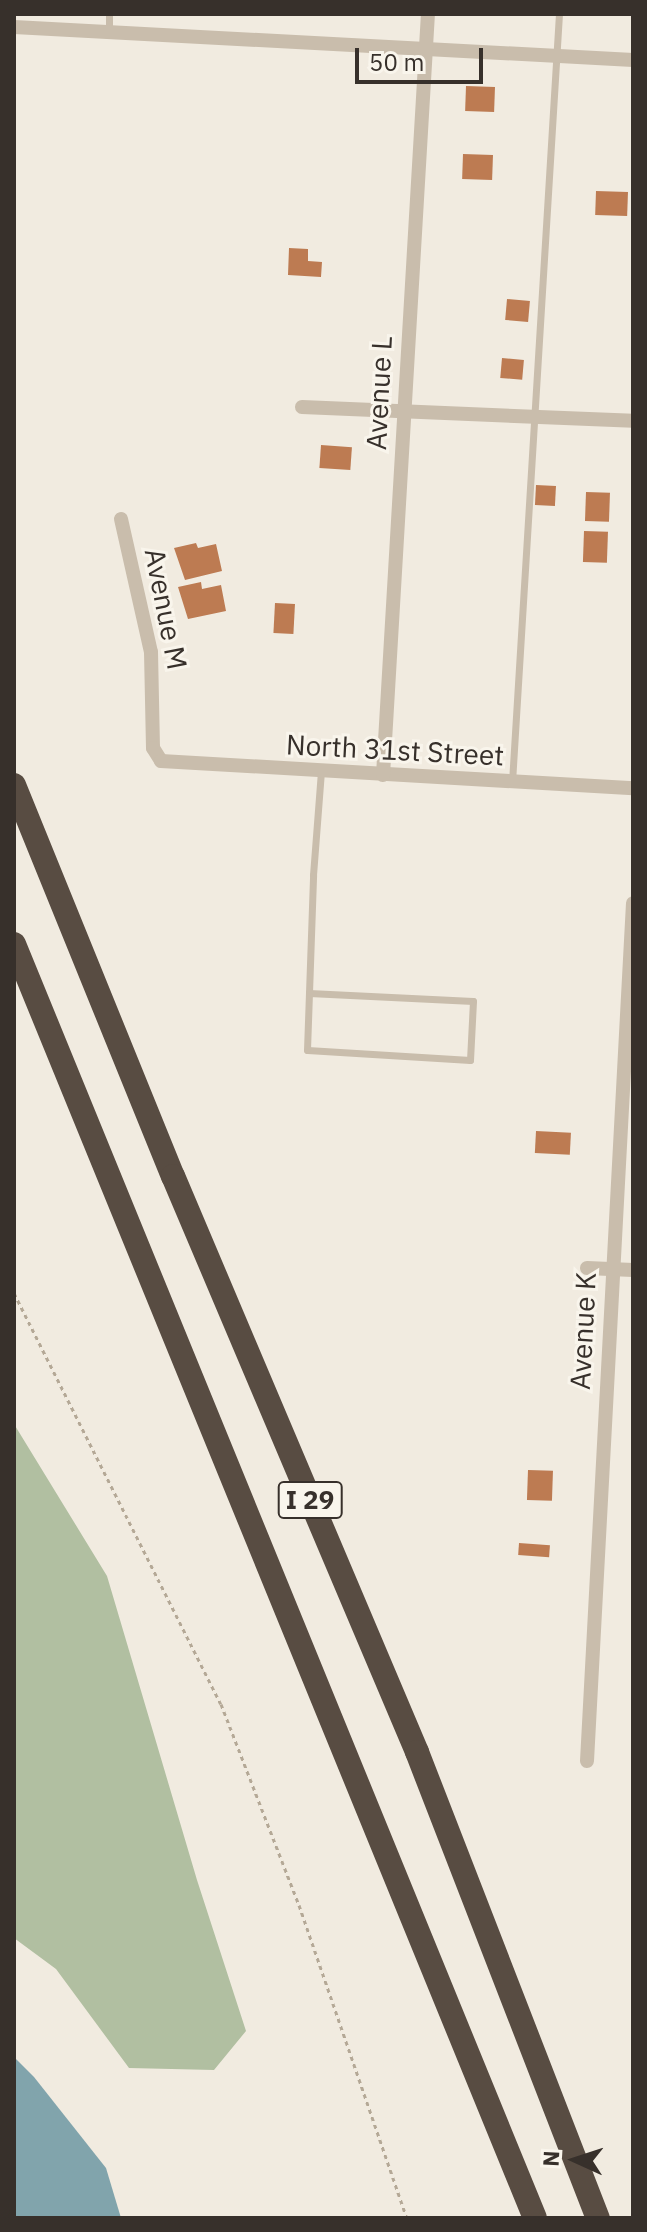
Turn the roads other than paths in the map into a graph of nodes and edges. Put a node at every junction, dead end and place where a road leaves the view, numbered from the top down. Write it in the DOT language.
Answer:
graph roads {
  1 [pos="109,14"];
  2 [pos="428,14"];
  3 [pos="559,14"];
  4 [pos="14,27"];
  5 [pos="109,32"];
  6 [pos="426,48"];
  7 [pos="557,56"];
  8 [pos="633,60"];
  9 [pos="302,407"];
  10 [pos="404,410"];
  11 [pos="534,416"];
  12 [pos="633,421"];
  13 [pos="121,519"];
  14 [pos="157,756"];
  15 [pos="321,772"];
  16 [pos="383,775"];
  17 [pos="512,782"];
  18 [pos="14,785"];
  19 [pos="633,788"];
  20 [pos="633,903"];
  21 [pos="14,944"];
  22 [pos="309,993"];
  23 [pos="587,1268"];
  24 [pos="613,1269"];
  25 [pos="633,1270"];
  26 [pos="587,1761"];
  27 [pos="535,2218"];
  28 [pos="598,2218"];
  1 -- 5 [label="lane"];
  2 -- 6 [label="street, Avenue L"];
  3 -- 7 [label="lane"];
  4 -- 5 [label="street"];
  5 -- 6 [label="street"];
  6 -- 7 [label="street"];
  6 -- 10 [label="street, Avenue L"];
  7 -- 8 [label="street"];
  7 -- 11 [label="lane"];
  9 -- 10 [label="street"];
  10 -- 11 [label="street"];
  10 -- 16 [label="street, Avenue L"];
  11 -- 12 [label="street"];
  11 -- 17 [label="lane"];
  13 -- 14 [label="street, Avenue M"];
  14 -- 15 [label="street, North 31st Street"];
  15 -- 16 [label="street, North 31st Street"];
  15 -- 22 [label="lane"];
  16 -- 17 [label="street, North 31st Street"];
  17 -- 19 [label="street, North 31st Street"];
  18 -- 28 [label="highway, I 29"];
  20 -- 24 [label="street, Avenue K"];
  21 -- 27 [label="highway, I 29"];
  22 -- 22 [label="lane"];
  23 -- 24 [label="street"];
  24 -- 25 [label="street"];
  24 -- 26 [label="street, Avenue K"];
}
